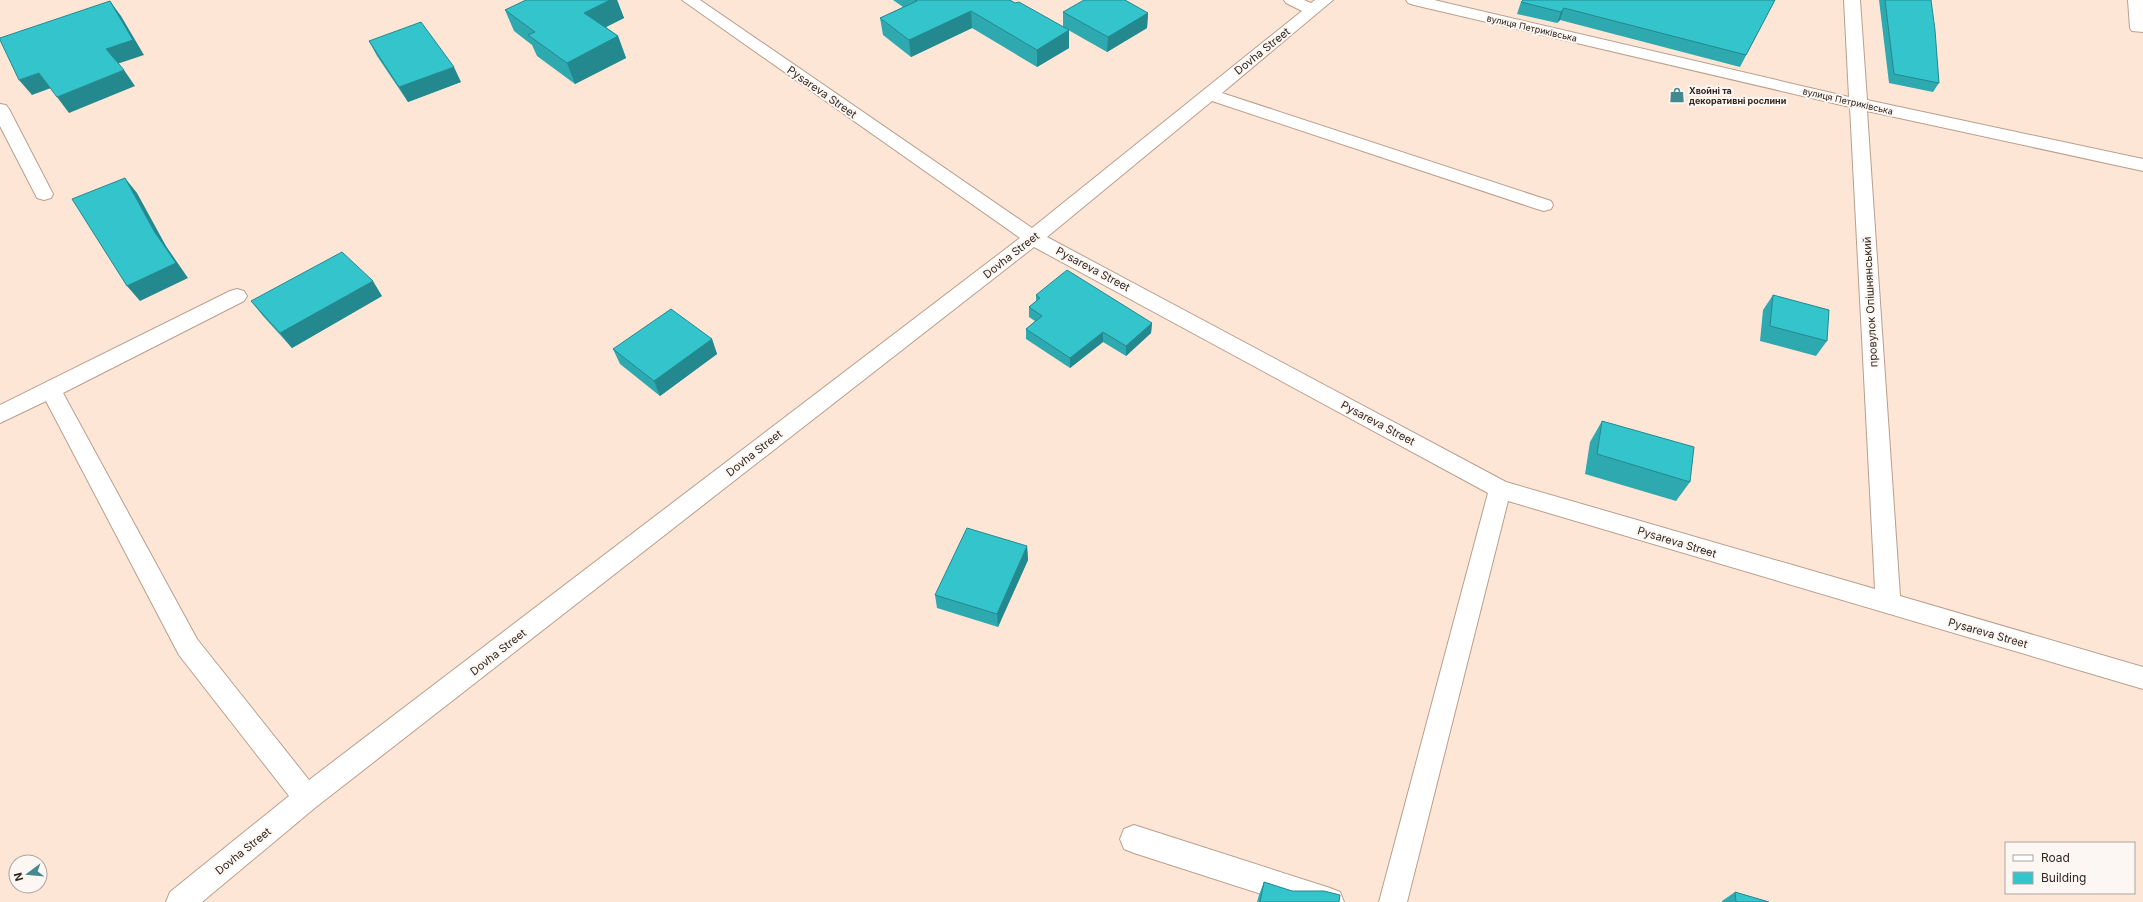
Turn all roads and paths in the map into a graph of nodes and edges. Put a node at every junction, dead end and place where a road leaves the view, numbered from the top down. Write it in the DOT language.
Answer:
graph roads {
  1 [pos="690,0"];
  2 [pos="1292,0"];
  3 [pos="1414,0"];
  4 [pos="1852,0"];
  5 [pos="2136,0"];
  6 [pos="1318,5"];
  7 [pos="2138,28"];
  8 [pos="1209,94"];
  9 [pos="1858,104"];
  10 [pos="0,109"];
  11 [pos="2143,165"];
  12 [pos="44,194"];
  13 [pos="1544,205"];
  14 [pos="1033,238"];
  15 [pos="237,296"];
  16 [pos="50,390"];
  17 [pos="0,415"];
  18 [pos="1500,489"];
  19 [pos="1888,604"];
  20 [pos="2143,678"];
  21 [pos="308,798"];
  22 [pos="1134,839"];
  23 [pos="180,902"];
  24 [pos="1330,902"];
  25 [pos="1393,902"];
  1 -- 14 [label="street, Pysareva Street"];
  2 -- 6 [label="street"];
  3 -- 9 [label="street, вулиця Петриківська"];
  4 -- 9 [label="street, провулок Опішнянський"];
  5 -- 7 [label="street"];
  6 -- 8 [label="street, Dovha Street"];
  8 -- 13 [label="street"];
  8 -- 14 [label="street, Dovha Street"];
  9 -- 11 [label="street, вулиця Петриківська"];
  9 -- 19 [label="street, провулок Опішнянський"];
  10 -- 12 [label="street"];
  14 -- 18 [label="street, Pysareva Street"];
  14 -- 21 [label="street, Dovha Street"];
  15 -- 16 [label="street"];
  16 -- 17 [label="street"];
  16 -- 21 [label="street"];
  18 -- 19 [label="street, Pysareva Street"];
  18 -- 25 [label="street"];
  19 -- 20 [label="street, Pysareva Street"];
  21 -- 23 [label="street, Dovha Street"];
  22 -- 24 [label="street"];
}
